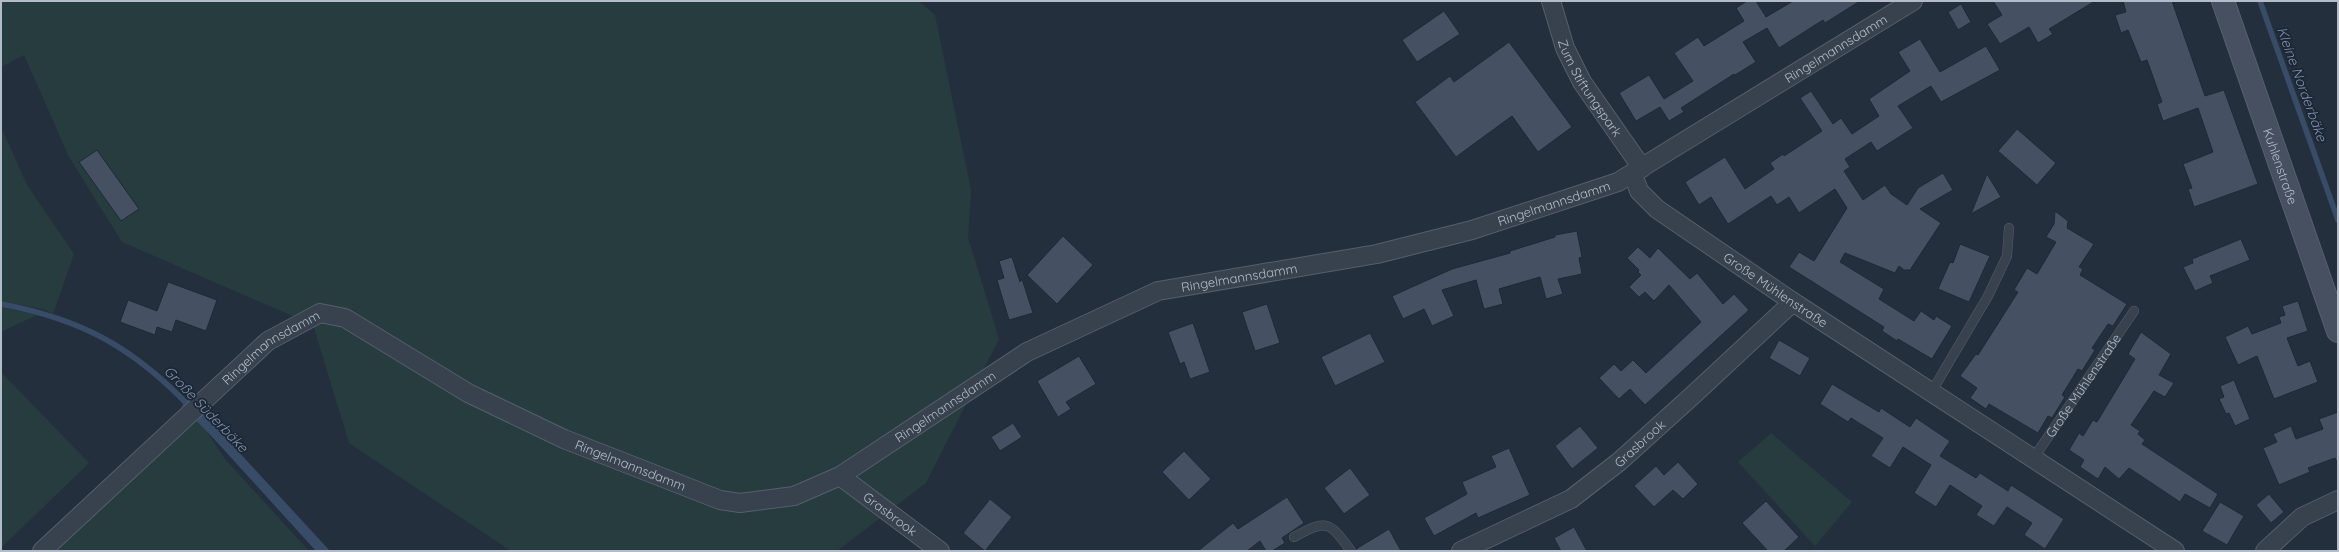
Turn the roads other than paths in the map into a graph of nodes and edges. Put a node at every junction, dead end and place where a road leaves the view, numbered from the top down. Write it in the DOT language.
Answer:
graph roads {
  1 [pos="1551,1"];
  2 [pos="1914,1"];
  3 [pos="2222,1"];
  4 [pos="1637,171"];
  5 [pos="2010,228"];
  6 [pos="1793,302"];
  7 [pos="2134,311"];
  8 [pos="2338,331"];
  9 [pos="1932,391"];
  10 [pos="2033,459"];
  11 [pos="840,476"];
  12 [pos="2338,500"];
  13 [pos="1294,537"];
  14 [pos="42,551"];
  15 [pos="940,551"];
  16 [pos="1351,551"];
  17 [pos="1462,551"];
  18 [pos="2175,551"];
  19 [pos="2264,551"];
  1 -- 4 [label="street, Zum Stiftungspark"];
  2 -- 4 [label="street, Ringelmannsdamm"];
  3 -- 8 [label="main road, Kuhlenstraße"];
  4 -- 6 [label="street, Große Mühlenstraße"];
  4 -- 11 [label="street, Ringelmannsdamm"];
  5 -- 9 [label="lane"];
  6 -- 9 [label="street, Große Mühlenstraße"];
  6 -- 17 [label="street, Grasbrook"];
  7 -- 10 [label="lane, Große Mühlenstraße"];
  9 -- 10 [label="street, Große Mühlenstraße"];
  10 -- 18 [label="street, Große Mühlenstraße"];
  11 -- 14 [label="street, Ringelmannsdamm"];
  11 -- 15 [label="street, Grasbrook"];
  12 -- 19 [label="street"];
  13 -- 16 [label="lane"];
}
